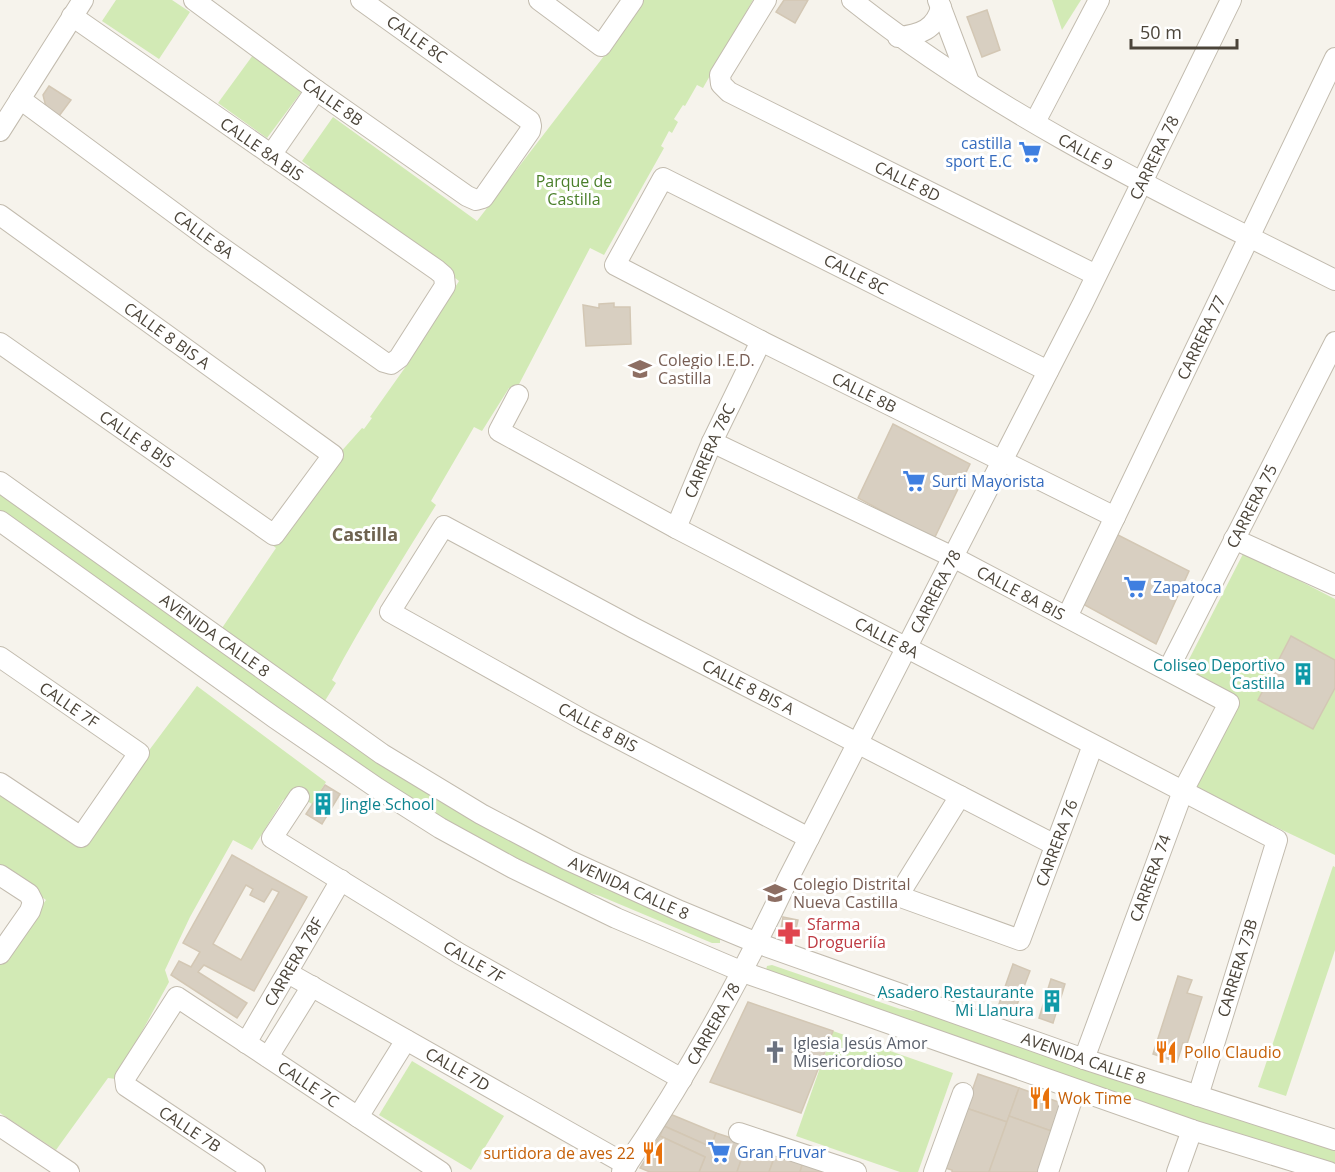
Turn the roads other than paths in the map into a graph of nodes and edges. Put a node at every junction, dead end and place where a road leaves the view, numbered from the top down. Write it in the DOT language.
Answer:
graph roads {
  1 [pos="194,0"];
  2 [pos="361,0"];
  3 [pos="539,0"];
  4 [pos="633,0"];
  5 [pos="766,0"];
  6 [pos="852,0"];
  7 [pos="1099,0"];
  8 [pos="1231,0"];
  9 [pos="940,3"];
  10 [pos="78,8"];
  11 [pos="898,37"];
  12 [pos="1335,58"];
  13 [pos="969,82"];
  14 [pos="316,90"];
  15 [pos="20,99"];
  16 [pos="1035,122"];
  17 [pos="0,131"];
  18 [pos="270,155"];
  19 [pos="1142,182"];
  20 [pos="476,200"];
  21 [pos="0,215"];
  22 [pos="1249,237"];
  23 [pos="615,265"];
  24 [pos="1096,275"];
  25 [pos="1335,280"];
  26 [pos="445,286"];
  27 [pos="761,341"];
  28 [pos="1335,342"];
  29 [pos="0,343"];
  30 [pos="1048,371"];
  31 [pos="518,395"];
  32 [pos="712,442"];
  33 [pos="1002,460"];
  34 [pos="0,482"];
  35 [pos="1115,517"];
  36 [pos="0,521"];
  37 [pos="444,526"];
  38 [pos="676,528"];
  39 [pos="274,535"];
  40 [pos="1234,539"];
  41 [pos="953,557"];
  42 [pos="1335,585"];
  43 [pos="1067,617"];
  44 [pos="906,649"];
  45 [pos="0,657"];
  46 [pos="1168,670"];
  47 [pos="1229,703"];
  48 [pos="858,743"];
  49 [pos="1093,745"];
  50 [pos="0,783"];
  51 [pos="1183,791"];
  52 [pos="299,796"];
  53 [pos="960,796"];
  54 [pos="809,838"];
  55 [pos="1277,840"];
  56 [pos="1055,845"];
  57 [pos="0,875"];
  58 [pos="341,880"];
  59 [pos="757,943"];
  60 [pos="0,954"];
  61 [pos="743,972"];
  62 [pos="288,973"];
  63 [pos="312,986"];
  64 [pos="406,1040"];
  65 [pos="246,1043"];
  66 [pos="268,1057"];
  67 [pos="1084,1059"];
  68 [pos="682,1079"];
  69 [pos="126,1086"];
  70 [pos="1075,1090"];
  71 [pos="963,1093"];
  72 [pos="1198,1096"];
  73 [pos="358,1117"];
  74 [pos="1192,1130"];
  75 [pos="739,1133"];
  76 [pos="3,1134"];
  77 [pos="1335,1140"];
  78 [pos="624,1169"];
  79 [pos="69,1172"];
  80 [pos="255,1172"];
  81 [pos="441,1172"];
  82 [pos="854,1172"];
  83 [pos="934,1172"];
  84 [pos="1048,1172"];
  85 [pos="1177,1172"];
  86 [pos="1329,1172"];
  1 -- 14 [label="street, CALLE 8B"];
  2 -- 20 [label="street, CALLE 8C"];
  3 -- 4 [label="street"];
  5 -- 24 [label="street, CALLE 8D"];
  6 -- 11 [label="street, CALLE 9"];
  7 -- 16 [label="street"];
  8 -- 19 [label="street, CARRERA 78"];
  9 -- 11 [label="street"];
  9 -- 13 [label="street"];
  10 -- 15 [label="street"];
  10 -- 18 [label="street, CALLE 8A BIS"];
  11 -- 13 [label="street, CALLE 9"];
  12 -- 22 [label="street, CARRERA 77"];
  13 -- 16 [label="street, CALLE 9"];
  14 -- 18 [label="street"];
  14 -- 20 [label="street, CALLE 8B"];
  15 -- 17 [label="street"];
  15 -- 26 [label="street, CALLE 8A"];
  16 -- 19 [label="street, CALLE 9"];
  18 -- 26 [label="street, CALLE 8A BIS"];
  19 -- 22 [label="street, CALLE 9"];
  19 -- 24 [label="street, CARRERA 78"];
  21 -- 39 [label="street, CALLE 8 BIS A"];
  22 -- 25 [label="street, CALLE 9"];
  22 -- 35 [label="street, CARRERA 77"];
  23 -- 27 [label="street, CALLE 8B"];
  23 -- 30 [label="street, CALLE 8C"];
  24 -- 30 [label="street, CARRERA 78"];
  27 -- 32 [label="street, CARRERA 78C"];
  27 -- 33 [label="street, CALLE 8B"];
  28 -- 40 [label="street, CARRERA 75"];
  29 -- 39 [label="street, CALLE 8 BIS"];
  30 -- 33 [label="street, CARRERA 78"];
  31 -- 38 [label="street, CALLE 8A"];
  32 -- 38 [label="street, CARRERA 78C"];
  32 -- 41 [label="street, CALLE 8A BIS"];
  33 -- 35 [label="street, CALLE 8B"];
  33 -- 41 [label="street, CARRERA 78"];
  34 -- 59 [label="street, AVENIDA CALLE 8"];
  35 -- 43 [label="street, CARRERA 77"];
  36 -- 61 [label="street, AVENIDA CALLE 8"];
  37 -- 48 [label="street, CALLE 8 BIS A"];
  37 -- 54 [label="street, CALLE 8 BIS"];
  38 -- 44 [label="street, CALLE 8A"];
  40 -- 42 [label="street"];
  40 -- 46 [label="street, CARRERA 75"];
  41 -- 43 [label="street, CALLE 8A BIS"];
  41 -- 44 [label="street, CARRERA 78"];
  43 -- 46 [label="street, CALLE 8A BIS"];
  44 -- 48 [label="street, CARRERA 78"];
  44 -- 49 [label="street, CALLE 8A"];
  45 -- 50 [label="street, CALLE 7F"];
  46 -- 47 [label="street, CALLE 8A BIS"];
  47 -- 51 [label="street, CARRERA 74"];
  48 -- 53 [label="street, CALLE 8 BIS A"];
  48 -- 54 [label="street, CARRERA 78"];
  49 -- 51 [label="street, CALLE 8A"];
  49 -- 56 [label="street, CARRERA 76"];
  51 -- 55 [label="street, CALLE 8A"];
  51 -- 67 [label="street, CARRERA 74"];
  52 -- 58 [label="street, CALLE 7F"];
  53 -- 56 [label="street, CALLE 8 BIS A"];
  53 -- 56 [label="street, CARRERA 76"];
  54 -- 59 [label="street, CARRERA 78"];
  55 -- 72 [label="street, CARRERA 73B"];
  57 -- 60 [label="street"];
  58 -- 62 [label="street, CARRERA 78F"];
  58 -- 68 [label="street, CALLE 7F"];
  59 -- 61 [label="street, CARRERA 78"];
  59 -- 67 [label="street, AVENIDA CALLE 8"];
  61 -- 68 [label="street, CARRERA 78"];
  61 -- 70 [label="street, AVENIDA CALLE 8"];
  62 -- 63 [label="street, CALLE 7D"];
  62 -- 65 [label="street, CARRERA 78F"];
  63 -- 64 [label="street, CALLE 7D"];
  63 -- 66 [label="street"];
  64 -- 73 [label="street"];
  64 -- 78 [label="street, CALLE 7D"];
  65 -- 66 [label="street, CALLE 7C"];
  65 -- 69 [label="street, CALLE 7C"];
  66 -- 73 [label="street, CALLE 7C"];
  67 -- 72 [label="street, AVENIDA CALLE 8"];
  68 -- 78 [label="street, CARRERA 78"];
  69 -- 80 [label="street, CALLE 7B"];
  70 -- 74 [label="street, AVENIDA CALLE 8"];
  70 -- 84 [label="street"];
  71 -- 83 [label="street"];
  72 -- 77 [label="street, AVENIDA CALLE 8"];
  73 -- 81 [label="street, CALLE 7C"];
  74 -- 85 [label="street"];
  74 -- 86 [label="street, AVENIDA CALLE 8"];
  75 -- 82 [label="street"];
  76 -- 79 [label="street"];
}
